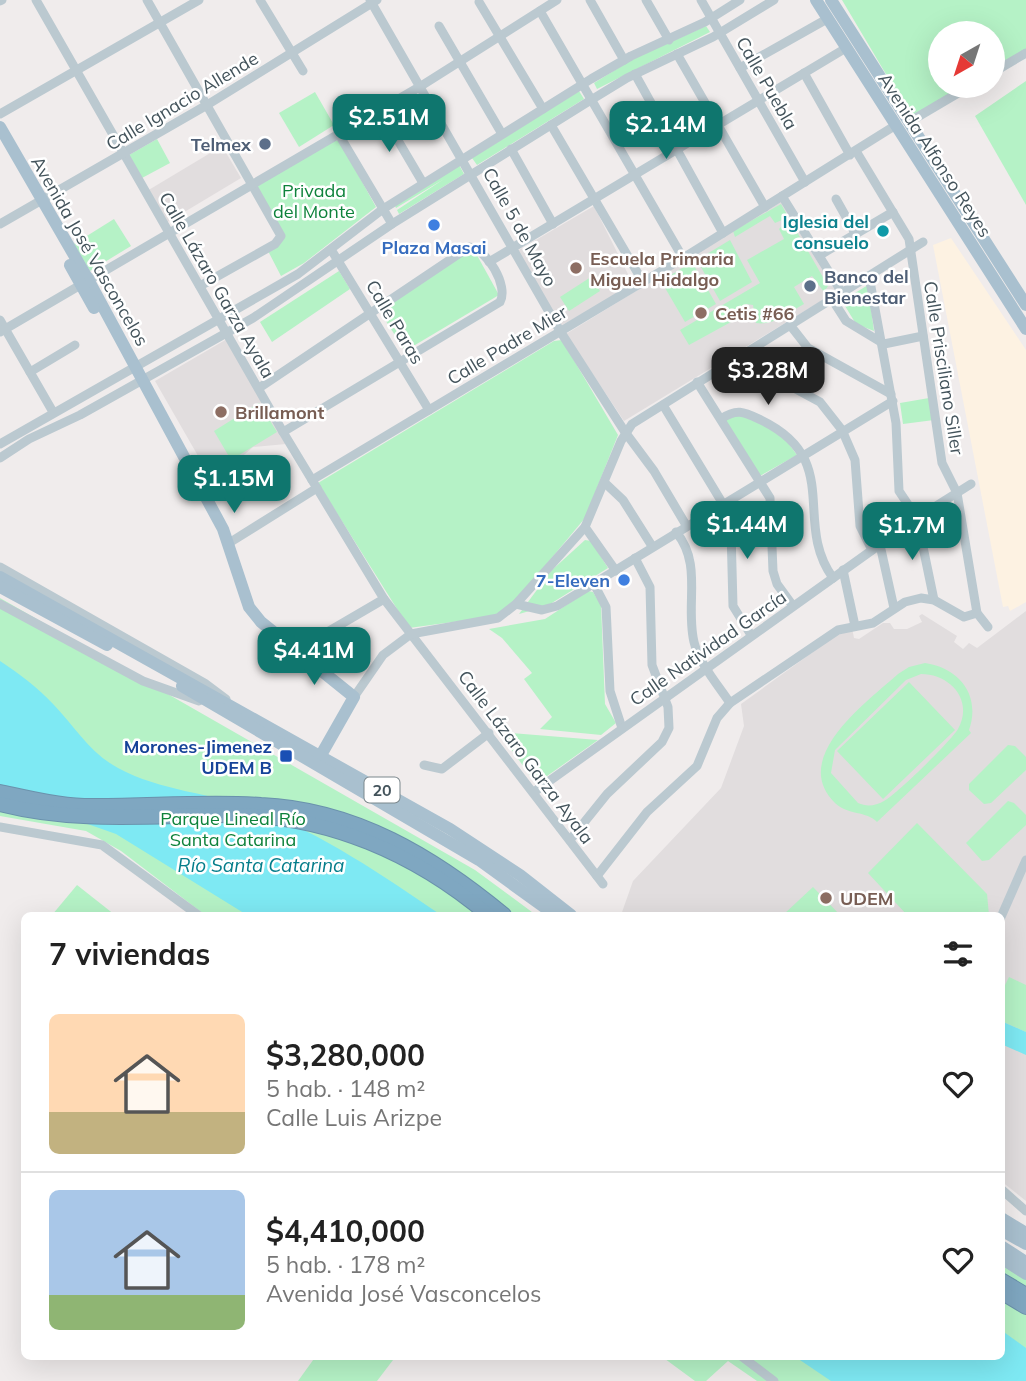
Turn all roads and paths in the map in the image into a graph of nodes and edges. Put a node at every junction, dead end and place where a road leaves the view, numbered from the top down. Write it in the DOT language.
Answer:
graph roads {
  1 [pos="36,0"];
  2 [pos="147,0"];
  3 [pos="198,0"];
  4 [pos="260,0"];
  5 [pos="557,0"];
  6 [pos="590,0"];
  7 [pos="646,0"];
  8 [pos="701,0"];
  9 [pos="740,0"];
  10 [pos="774,0"];
  11 [pos="816,0"];
  12 [pos="831,0"];
  13 [pos="373,1"];
  14 [pos="479,2"];
  15 [pos="540,11"];
  16 [pos="711,18"];
  17 [pos="827,19"];
  18 [pos="161,24"];
  19 [pos="439,26"];
  20 [pos="720,33"];
  21 [pos="499,35"];
  22 [pos="669,40"];
  23 [pos="846,48"];
  24 [pos="292,53"];
  25 [pos="677,54"];
  26 [pos="1026,54"];
  27 [pos="624,60"];
  28 [pos="460,61"];
  29 [pos="1005,66"];
  30 [pos="740,68"];
  31 [pos="303,71"];
  32 [pos="77,72"];
  33 [pos="804,73"];
  34 [pos="635,74"];
  35 [pos="583,84"];
  36 [pos="421,86"];
  37 [pos="948,98"];
  38 [pos="591,100"];
  39 [pos="758,100"];
  40 [pos="207,105"];
  41 [pos="543,109"];
  42 [pos="380,110"];
  43 [pos="0,114"];
  44 [pos="717,123"];
  45 [pos="902,123"];
  46 [pos="551,125"];
  47 [pos="0,127"];
  48 [pos="338,134"];
  49 [pos="502,134"];
  50 [pos="0,140"];
  51 [pos="511,149"];
  52 [pos="676,149"];
  53 [pos="124,153"];
  54 [pos="853,153"];
  55 [pos="463,158"];
  56 [pos="472,174"];
  57 [pos="635,174"];
  58 [pos="805,182"];
  59 [pos="423,183"];
  60 [pos="251,184"];
  61 [pos="782,197"];
  62 [pos="595,199"];
  63 [pos="836,199"];
  64 [pos="39,203"];
  65 [pos="765,207"];
  66 [pos="383,209"];
  67 [pos="893,212"];
  68 [pos="0,224"];
  69 [pos="393,224"];
  70 [pos="553,224"];
  71 [pos="169,232"];
  72 [pos="723,233"];
  73 [pos="855,233"];
  74 [pos="923,242"];
  75 [pos="513,248"];
  76 [pos="911,249"];
  77 [pos="332,251"];
  78 [pos="820,255"];
  79 [pos="683,257"];
  80 [pos="340,262"];
  81 [pos="489,262"];
  82 [pos="869,276"];
  83 [pos="643,282"];
  84 [pos="85,283"];
  85 [pos="200,286"];
  86 [pos="842,293"];
  87 [pos="832,299"];
  88 [pos="1026,305"];
  89 [pos="371,312"];
  90 [pos="219,318"];
  91 [pos="790,325"];
  92 [pos="2,327"];
  93 [pos="1026,329"];
  94 [pos="560,331"];
  95 [pos="227,333"];
  96 [pos="923,335"];
  97 [pos="884,344"];
  98 [pos="75,345"];
  99 [pos="749,351"];
  100 [pos="402,362"];
  101 [pos="132,367"];
  102 [pos="30,372"];
  103 [pos="140,382"];
  104 [pos="697,382"];
  105 [pos="258,388"];
  106 [pos="892,397"];
  107 [pos="663,405"];
  108 [pos="429,410"];
  109 [pos="53,412"];
  110 [pos="721,419"];
  111 [pos="842,430"];
  112 [pos="283,432"];
  113 [pos="625,432"];
  114 [pos="0,444"];
  115 [pos="802,454"];
  116 [pos="0,458"];
  117 [pos="760,480"];
  118 [pos="605,483"];
  119 [pos="314,484"];
  120 [pos="971,484"];
  121 [pos="957,493"];
  122 [pos="720,506"];
  123 [pos="917,518"];
  124 [pos="686,525"];
  125 [pos="585,527"];
  126 [pos="676,532"];
  127 [pos="229,543"];
  128 [pos="652,546"];
  129 [pos="876,547"];
  130 [pos="635,558"];
  131 [pos="0,570"];
  132 [pos="616,570"];
  133 [pos="843,570"];
  134 [pos="833,578"];
  135 [pos="594,584"];
  136 [pos="0,587"];
  137 [pos="384,599"];
  138 [pos="934,600"];
  139 [pos="0,604"];
  140 [pos="516,604"];
  141 [pos="793,606"];
  142 [pos="894,608"];
  143 [pos="977,613"];
  144 [pos="855,626"];
  145 [pos="988,627"];
  146 [pos="411,634"];
  147 [pos="751,635"];
  148 [pos="295,651"];
  149 [pos="707,667"];
  150 [pos="183,682"];
  151 [pos="665,696"];
  152 [pos="354,697"];
  153 [pos="730,703"];
  154 [pos="223,705"];
  155 [pos="622,728"];
  156 [pos="489,733"];
  157 [pos="321,755"];
  158 [pos="424,765"];
  159 [pos="0,792"];
  160 [pos="534,792"];
  161 [pos="0,804"];
  162 [pos="0,827"];
  163 [pos="570,840"];
  164 [pos="1026,859"];
  165 [pos="597,876"];
  166 [pos="603,884"];
  167 [pos="194,912"];
  168 [pos="484,912"];
  169 [pos="500,912"];
  170 [pos="551,912"];
  171 [pos="567,912"];
  172 [pos="1003,912"];
  173 [pos="1005,1192"];
  174 [pos="1026,1210"];
  175 [pos="1007,1228"];
  176 [pos="1026,1232"];
  177 [pos="1026,1244"];
  178 [pos="1005,1248"];
  179 [pos="1005,1249"];
  180 [pos="1005,1261"];
  181 [pos="1026,1262"];
  182 [pos="1026,1275"];
  183 [pos="1005,1282"];
  184 [pos="1005,1294"];
  185 [pos="1026,1295"];
  186 [pos="1026,1307"];
  187 [pos="746,1360"];
  188 [pos="774,1381"];
  1 -- 32 [label="street, Calle Lázaro Garza Ayala"];
  2 -- 18 [label="street"];
  3 -- 18 [label="street"];
  4 -- 24 [label="street"];
  5 -- 15 [label="street"];
  6 -- 27 [label="street"];
  7 -- 22 [label="street"];
  8 -- 16 [label="street, Calle Puebla"];
  9 -- 16 [label="street"];
  10 -- 20 [label="street"];
  11 -- 17 [label="main road, Avenida Alfonso Reyes"];
  12 -- 45 [label="main road, Avenida Alfonso Reyes"];
  13 -- 24 [label="street, Calle Ignacio Allende"];
  13 -- 36 [label="street, Calle 5 de Mayo"];
  14 -- 21 [label="street"];
  15 -- 21 [label="street"];
  15 -- 35 [label="street"];
  16 -- 20 [label="street, Calle Puebla"];
  16 -- 22 [label="street"];
  17 -- 23 [label="main road, Avenida Alfonso Reyes"];
  17 -- 30 [label="street"];
  18 -- 32 [label="street"];
  18 -- 40 [label="street"];
  19 -- 28 [label="street"];
  20 -- 25 [label="street"];
  20 -- 30 [label="street, Calle Puebla"];
  21 -- 28 [label="street"];
  21 -- 41 [label="street"];
  22 -- 27 [label="street"];
  23 -- 33 [label="street"];
  23 -- 45 [label="main road, Avenida Alfonso Reyes"];
  24 -- 31 [label="street"];
  24 -- 40 [label="street, Calle Ignacio Allende"];
  25 -- 34 [label="street"];
  25 -- 44 [label="street"];
  26 -- 29 [label="street"];
  27 -- 35 [label="street"];
  28 -- 36 [label="street"];
  28 -- 49 [label="street"];
  30 -- 39 [label="street, Calle Puebla"];
  32 -- 43 [label="street"];
  32 -- 53 [label="street, Calle Lázaro Garza Ayala"];
  33 -- 39 [label="street"];
  33 -- 54 [label="street, Calle Prisciliano Siller"];
  34 -- 38 [label="street"];
  34 -- 52 [label="street"];
  35 -- 38 [label="street"];
  35 -- 41 [label="street"];
  36 -- 42 [label="street"];
  36 -- 55 [label="street, Calle 5 de Mayo"];
  37 -- 45 [label="street, Calle Padre Mier"];
  38 -- 46 [label="street"];
  38 -- 57 [label="street"];
  39 -- 44 [label="street"];
  39 -- 58 [label="street, Calle Puebla"];
  40 -- 53 [label="street, Calle Ignacio Allende"];
  40 -- 60 [label="street"];
  41 -- 49 [label="street"];
  42 -- 48 [label="street"];
  42 -- 59 [label="street"];
  44 -- 52 [label="street"];
  44 -- 65 [label="street"];
  45 -- 54 [label="street, Calle Padre Mier"];
  45 -- 88 [label="main road, Avenida Alfonso Reyes"];
  45 -- 93 [label="main road, Avenida Alfonso Reyes"];
  46 -- 51 [label="street"];
  46 -- 62 [label="street"];
  47 -- 64 [label="main road, Avenida José Vasconcelos"];
  48 -- 60 [label="street"];
  48 -- 66 [label="street"];
  49 -- 55 [label="street"];
  50 -- 64 [label="main road, Avenida José Vasconcelos"];
  51 -- 56 [label="street"];
  51 -- 70 [label="street"];
  52 -- 57 [label="street"];
  52 -- 72 [label="street"];
  53 -- 64 [label="street, Calle Ignacio Allende"];
  53 -- 71 [label="street, Calle Lázaro Garza Ayala"];
  54 -- 58 [label="street, Calle Padre Mier"];
  54 -- 67 [label="street, Calle Prisciliano Siller"];
  55 -- 56 [label="street, Calle 5 de Mayo"];
  55 -- 59 [label="street"];
  56 -- 69 [label="street"];
  56 -- 75 [label="street, Calle 5 de Mayo"];
  57 -- 62 [label="street"];
  57 -- 79 [label="street"];
  58 -- 61 [label="street, Calle Padre Mier"];
  59 -- 66 [label="street"];
  60 -- 71 [label="street"];
  60 -- 85 [label="street"];
  61 -- 65 [label="street, Calle Padre Mier"];
  61 -- 78 [label="street"];
  62 -- 70 [label="street"];
  62 -- 83 [label="street"];
  63 -- 73 [label="street"];
  64 -- 68 [label="street, Calle Ignacio Allende"];
  64 -- 84 [label="main road, Avenida José Vasconcelos"];
  65 -- 72 [label="street, Calle Padre Mier"];
  66 -- 69 [label="street"];
  66 -- 77 [label="street"];
  67 -- 73 [label="street"];
  67 -- 76 [label="street, Calle Prisciliano Siller"];
  69 -- 80 [label="street"];
  70 -- 75 [label="street"];
  71 -- 84 [label="street"];
  71 -- 85 [label="street, Calle Lázaro Garza Ayala"];
  72 -- 79 [label="street, Calle Padre Mier"];
  73 -- 78 [label="street"];
  74 -- 76 [label="street"];
  75 -- 81 [label="street"];
  75 -- 94 [label="street, Calle 5 de Mayo"];
  76 -- 82 [label="street"];
  76 -- 96 [label="street, Calle Prisciliano Siller"];
  77 -- 80 [label="street, Calle Paras"];
  77 -- 90 [label="street"];
  78 -- 86 [label="street"];
  79 -- 83 [label="street, Calle Padre Mier"];
  80 -- 89 [label="street, Calle Paras"];
  80 -- 95 [label="street"];
  81 -- 89 [label="street"];
  81 -- 100 [label="street"];
  82 -- 86 [label="street"];
  82 -- 97 [label="street"];
  83 -- 94 [label="street, Calle Padre Mier"];
  84 -- 92 [label="street"];
  84 -- 101 [label="main road, Avenida José Vasconcelos"];
  85 -- 90 [label="street, Calle Lázaro Garza Ayala"];
  86 -- 87 [label="street"];
  87 -- 91 [label="street"];
  87 -- 97 [label="street"];
  89 -- 100 [label="street, Calle Paras"];
  89 -- 105 [label="street"];
  90 -- 95 [label="street, Calle Lázaro Garza Ayala"];
  90 -- 101 [label="street"];
  91 -- 99 [label="street"];
  91 -- 106 [label="street"];
  92 -- 102 [label="street"];
  94 -- 108 [label="street, Calle Padre Mier"];
  94 -- 113 [label="street, Calle 5 de Mayo"];
  95 -- 103 [label="street"];
  95 -- 105 [label="street, Calle Lázaro Garza Ayala"];
  96 -- 97 [label="street"];
  96 -- 121 [label="street, Calle Prisciliano Siller"];
  97 -- 106 [label="street"];
  98 -- 102 [label="street"];
  99 -- 104 [label="street"];
  99 -- 111 [label="street"];
  100 -- 108 [label="street, Calle Paras"];
  100 -- 112 [label="street"];
  101 -- 103 [label="main road, Avenida José Vasconcelos"];
  101 -- 109 [label="street"];
  102 -- 109 [label="street"];
  103 -- 116 [label="street"];
  103 -- 127 [label="main road, Avenida José Vasconcelos"];
  104 -- 107 [label="street"];
  104 -- 110 [label="street"];
  105 -- 112 [label="street, Calle Lázaro Garza Ayala"];
  106 -- 111 [label="street"];
  106 -- 123 [label="street"];
  107 -- 113 [label="street"];
  107 -- 122 [label="street"];
  108 -- 119 [label="street, Calle Padre Mier"];
  109 -- 114 [label="street"];
  110 -- 115 [label="street"];
  110 -- 117 [label="street"];
  111 -- 115 [label="street"];
  111 -- 129 [label="street"];
  112 -- 119 [label="street, Calle Lázaro Garza Ayala"];
  113 -- 118 [label="street"];
  113 -- 124 [label="street, Calle 5 de Mayo"];
  115 -- 117 [label="street"];
  115 -- 134 [label="street"];
  117 -- 122 [label="street"];
  117 -- 141 [label="street"];
  118 -- 125 [label="street"];
  118 -- 128 [label="street"];
  119 -- 127 [label="street, Calle Padre Mier"];
  119 -- 137 [label="street, Calle Lázaro Garza Ayala"];
  120 -- 121 [label="street, Calle Natividad García"];
  121 -- 123 [label="street, Calle Natividad García"];
  121 -- 143 [label="street, Calle Prisciliano Siller"];
  122 -- 124 [label="street"];
  122 -- 147 [label="street"];
  123 -- 129 [label="street, Calle Natividad García"];
  123 -- 138 [label="street"];
  124 -- 126 [label="street"];
  125 -- 132 [label="street"];
  125 -- 140 [label="street"];
  126 -- 128 [label="street"];
  126 -- 149 [label="street"];
  127 -- 148 [label="main road, Avenida José Vasconcelos"];
  128 -- 130 [label="street"];
  129 -- 133 [label="street, Calle Natividad García"];
  129 -- 142 [label="street"];
  130 -- 132 [label="street"];
  130 -- 151 [label="street"];
  131 -- 150 [label="main road, 20"];
  131 -- 154 [label="street, 20"];
  132 -- 135 [label="street"];
  133 -- 134 [label="street, Calle Natividad García"];
  133 -- 144 [label="street"];
  134 -- 141 [label="street, Calle Natividad García"];
  135 -- 140 [label="street"];
  135 -- 155 [label="street"];
  136 -- 150 [label="main road, 20"];
  137 -- 146 [label="street, Calle Lázaro Garza Ayala"];
  137 -- 148 [label="street"];
  138 -- 142 [label="street"];
  138 -- 143 [label="street"];
  139 -- 154 [label="street, 20"];
  140 -- 146 [label="street"];
  141 -- 147 [label="street, Calle Natividad García"];
  142 -- 144 [label="street"];
  143 -- 145 [label="street"];
  144 -- 153 [label="street"];
  146 -- 152 [label="street"];
  146 -- 156 [label="street, Calle Lázaro Garza Ayala"];
  147 -- 149 [label="street, Calle Natividad García"];
  148 -- 152 [label="main road, Avenida José Vasconcelos"];
  149 -- 151 [label="street, Calle Natividad García"];
  149 -- 153 [label="street"];
  150 -- 154 [label="main road, 20"];
  151 -- 155 [label="street, Calle Natividad García"];
  151 -- 163 [label="street"];
  152 -- 157 [label="main road"];
  153 -- 165 [label="street"];
  154 -- 157 [label="main road, 20"];
  154 -- 170 [label="main road, 20"];
  155 -- 160 [label="street, Calle Natividad García"];
  156 -- 158 [label="street"];
  156 -- 160 [label="street, Calle Lázaro Garza Ayala"];
  157 -- 171 [label="main road, 20"];
  159 -- 169 [label="highway"];
  160 -- 163 [label="street, Calle Lázaro Garza Ayala"];
  161 -- 168 [label="highway"];
  162 -- 167 [label="street"];
  163 -- 165 [label="street, Calle Lázaro Garza Ayala"];
  164 -- 172 [label="street"];
  165 -- 166 [label="street, Calle Lázaro Garza Ayala"];
  173 -- 174 [label="street"];
  175 -- 176 [label="main road"];
  175 -- 177 [label="main road, bridge"];
  175 -- 178 [label="main road"];
  179 -- 181 [label="main road, bridge"];
  180 -- 182 [label="main road"];
  183 -- 185 [label="highway"];
  184 -- 186 [label="highway"];
  187 -- 188 [label="street"];
}
